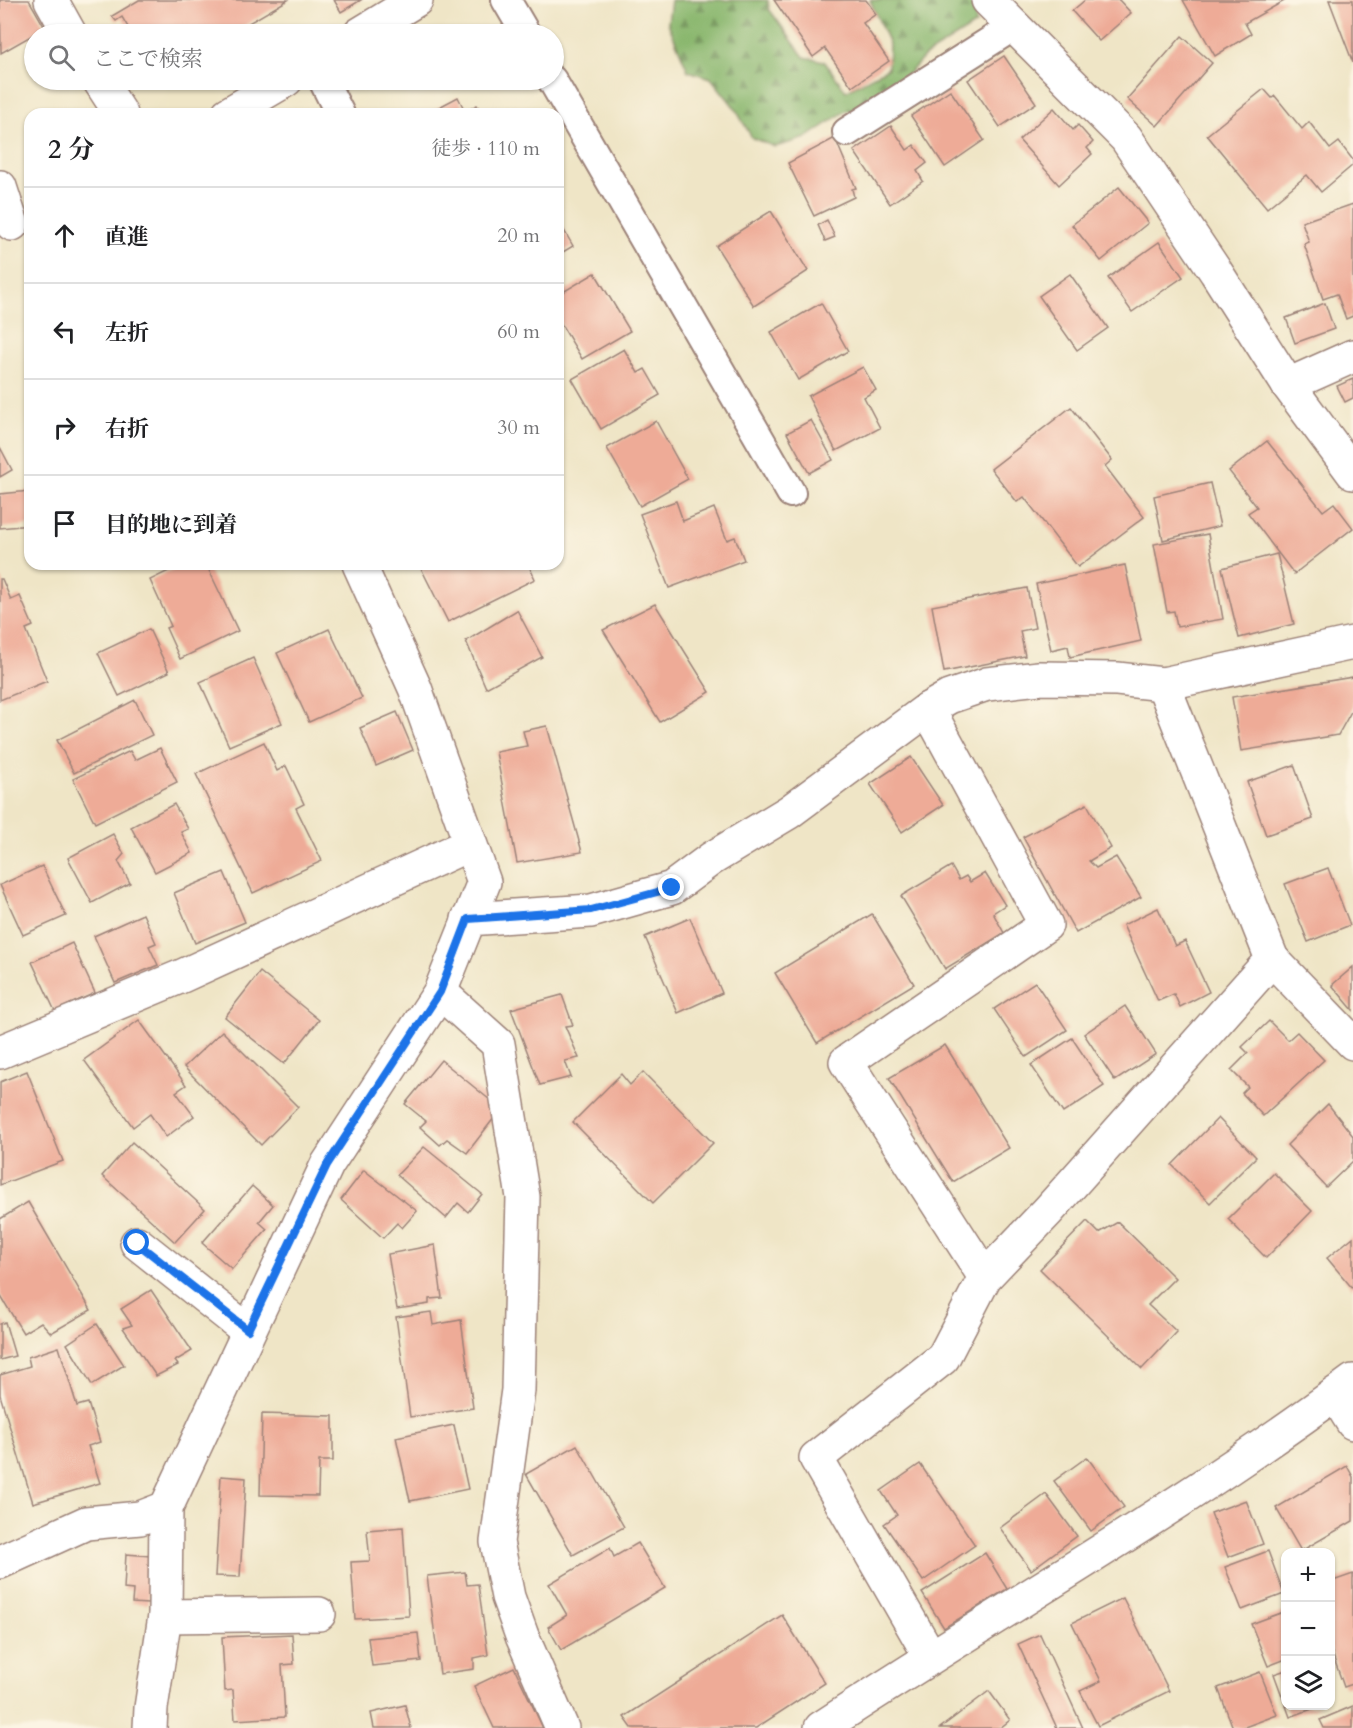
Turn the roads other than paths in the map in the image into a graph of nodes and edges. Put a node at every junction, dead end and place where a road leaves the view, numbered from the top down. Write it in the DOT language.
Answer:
graph roads {
  1 [pos="51,0"];
  2 [pos="416,0"];
  3 [pos="506,0"];
  4 [pos="988,0"];
  5 [pos="64,24"];
  6 [pos="376,24"];
  7 [pos="520,24"];
  8 [pos="1013,24"];
  9 [pos="105,90"];
  10 [pos="269,90"];
  11 [pos="328,90"];
  12 [pos="558,90"];
  13 [pos="117,108"];
  14 [pos="238,108"];
  15 [pos="337,108"];
  16 [pos="847,132"];
  17 [pos="0,187"];
  18 [pos="14,223"];
  19 [pos="1353,356"];
  20 [pos="1288,385"];
  21 [pos="1353,473"];
  22 [pos="792,493"];
  23 [pos="362,570"];
  24 [pos="1353,643"];
  25 [pos="1163,684"];
  26 [pos="928,709"];
  27 [pos="470,844"];
  28 [pos="468,919"];
  29 [pos="1272,959"];
  30 [pos="440,992"];
  31 [pos="1353,1043"];
  32 [pos="0,1052"];
  33 [pos="137,1243"];
  34 [pos="986,1277"];
  35 [pos="248,1330"];
  36 [pos="1344,1387"];
  37 [pos="1353,1423"];
  38 [pos="166,1508"];
  39 [pos="0,1562"];
  40 [pos="319,1614"];
  41 [pos="165,1616"];
  42 [pos="930,1656"];
  43 [pos="150,1728"];
  44 [pos="562,1728"];
  45 [pos="821,1728"];
  1 -- 5 [label="street"];
  2 -- 6 [label="street"];
  3 -- 7 [label="lane"];
  4 -- 8 [label="street"];
  8 -- 16 [label="lane"];
  8 -- 20 [label="street"];
  9 -- 13 [label="street"];
  10 -- 14 [label="street"];
  11 -- 15 [label="lane"];
  12 -- 22 [label="lane"];
  17 -- 18 [label="street"];
  19 -- 20 [label="street"];
  20 -- 21 [label="street"];
  23 -- 27 [label="street"];
  24 -- 25 [label="street"];
  25 -- 26 [label="street"];
  25 -- 29 [label="street"];
  26 -- 28 [label="street"];
  26 -- 34 [label="street"];
  27 -- 28 [label="street"];
  27 -- 32 [label="street"];
  28 -- 30 [label="street"];
  29 -- 31 [label="street"];
  29 -- 34 [label="street"];
  30 -- 35 [label="street"];
  30 -- 44 [label="street"];
  33 -- 35 [label="street"];
  34 -- 42 [label="street"];
  35 -- 38 [label="street"];
  36 -- 37 [label="street"];
  36 -- 42 [label="street"];
  38 -- 39 [label="street"];
  38 -- 41 [label="street"];
  40 -- 41 [label="street"];
  41 -- 43 [label="street"];
  42 -- 45 [label="street"];
}
